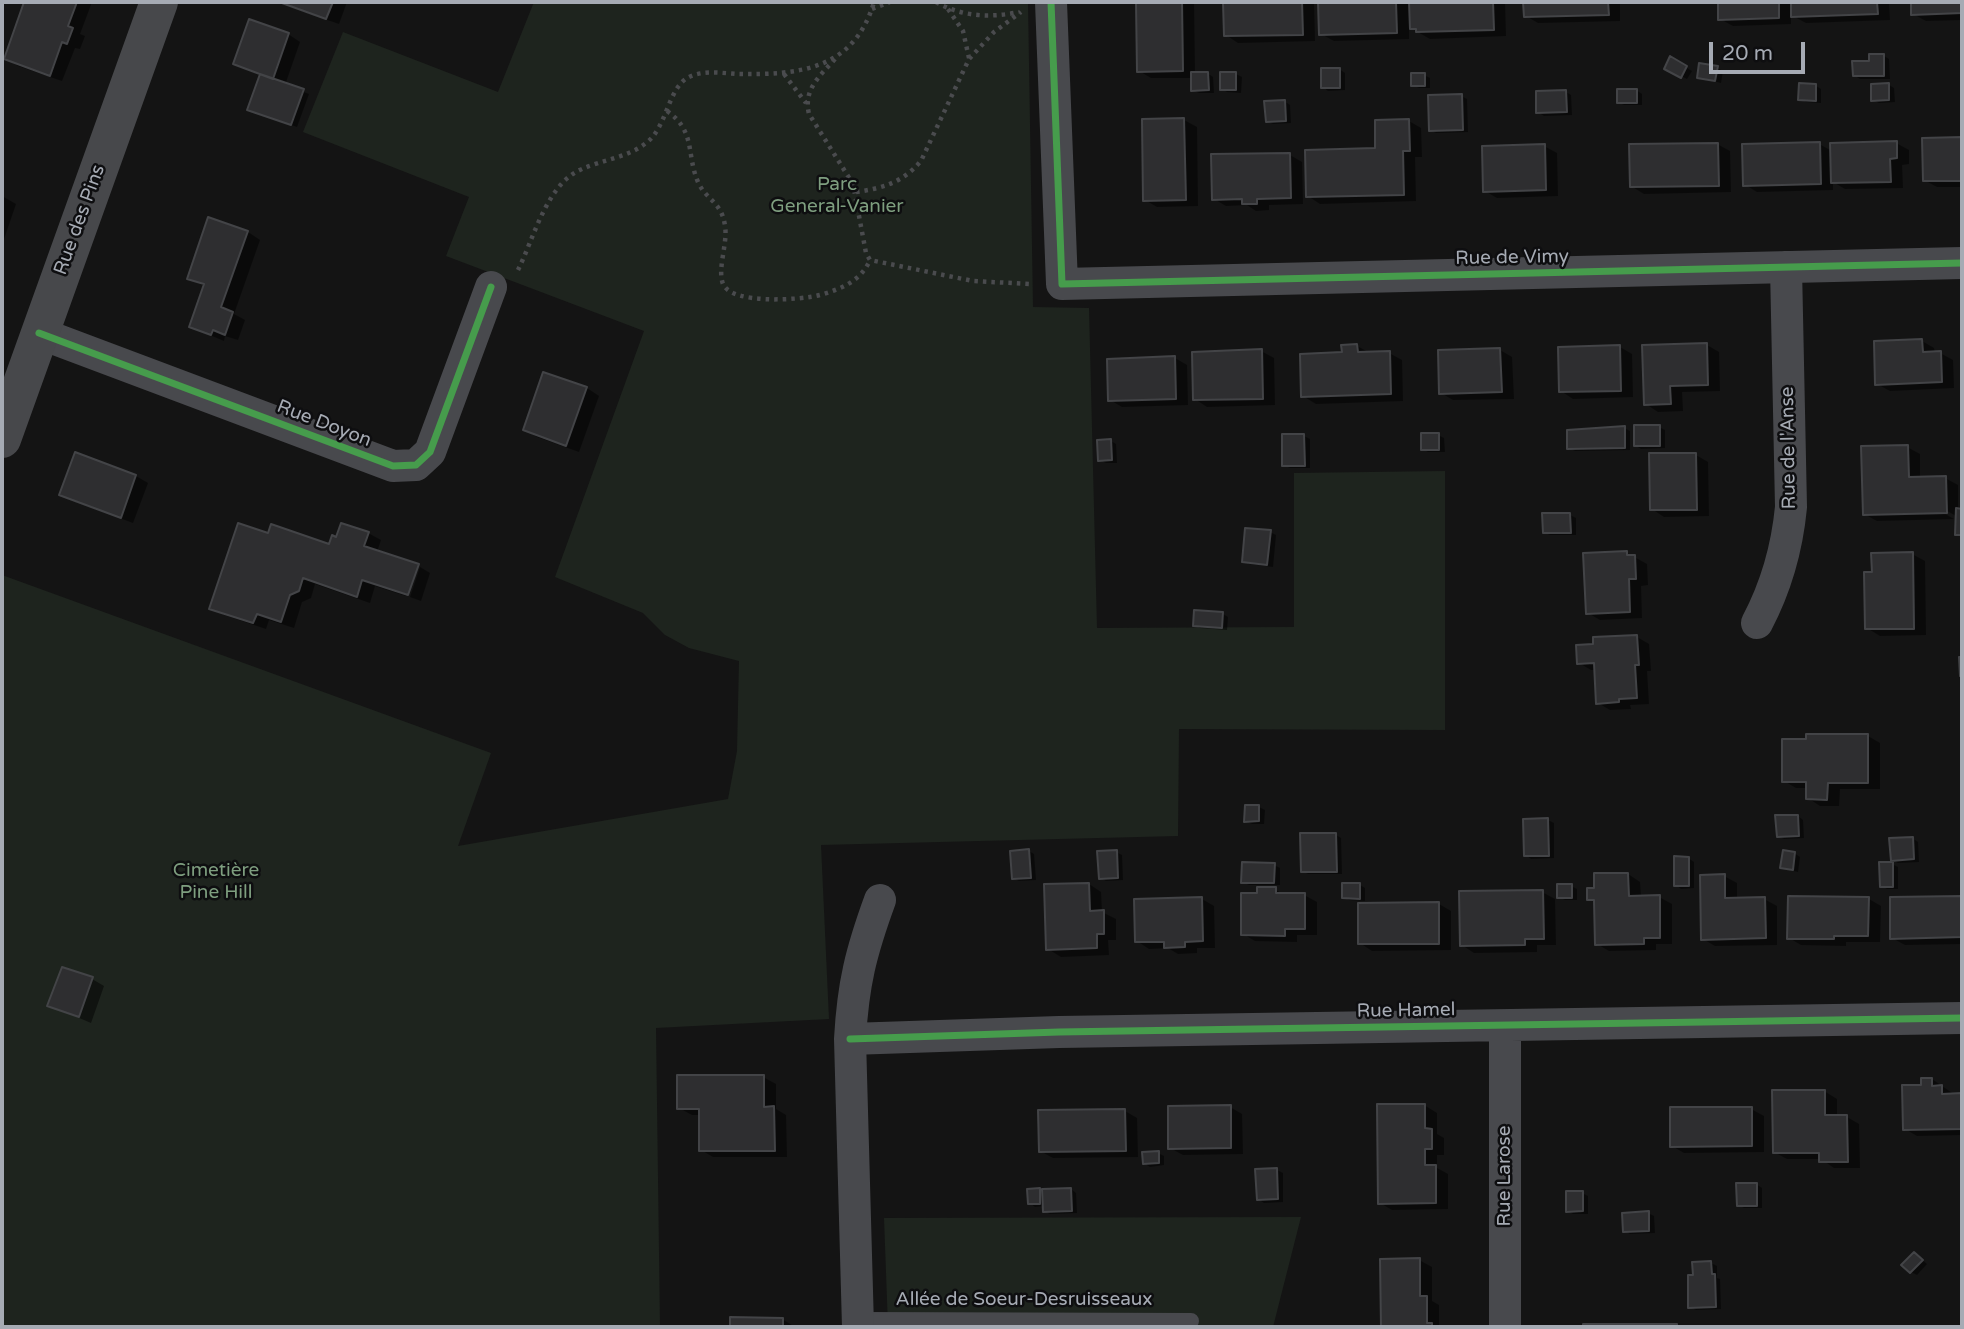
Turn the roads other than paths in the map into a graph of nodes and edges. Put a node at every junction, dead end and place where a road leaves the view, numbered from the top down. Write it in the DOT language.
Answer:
graph roads {
  1 [pos="159,2"];
  2 [pos="1051,2"];
  3 [pos="1962,263"];
  4 [pos="1786,267"];
  5 [pos="491,287"];
  6 [pos="39,333"];
  7 [pos="2,439"];
  8 [pos="1757,623"];
  9 [pos="880,900"];
  10 [pos="1962,1018"];
  11 [pos="1505,1026"];
  12 [pos="850,1039"];
  13 [pos="1191,1321"];
  14 [pos="858,1324"];
  15 [pos="1506,1327"];
  1 -- 6 [label="street, Rue des Pins"];
  2 -- 4 [label="street, Rue de Vimy"];
  3 -- 4 [label="street, Rue de Vimy"];
  4 -- 8 [label="street, Rue de l'Anse"];
  5 -- 6 [label="street, Rue Doyon"];
  6 -- 7 [label="street, Rue des Pins"];
  9 -- 12 [label="street"];
  10 -- 11 [label="street, Rue Hamel"];
  11 -- 12 [label="street, Rue Hamel"];
  11 -- 15 [label="street, Rue Larose"];
  12 -- 14 [label="street"];
  13 -- 14 [label="lane, Allée de Soeur-Desruisseaux"];
}
